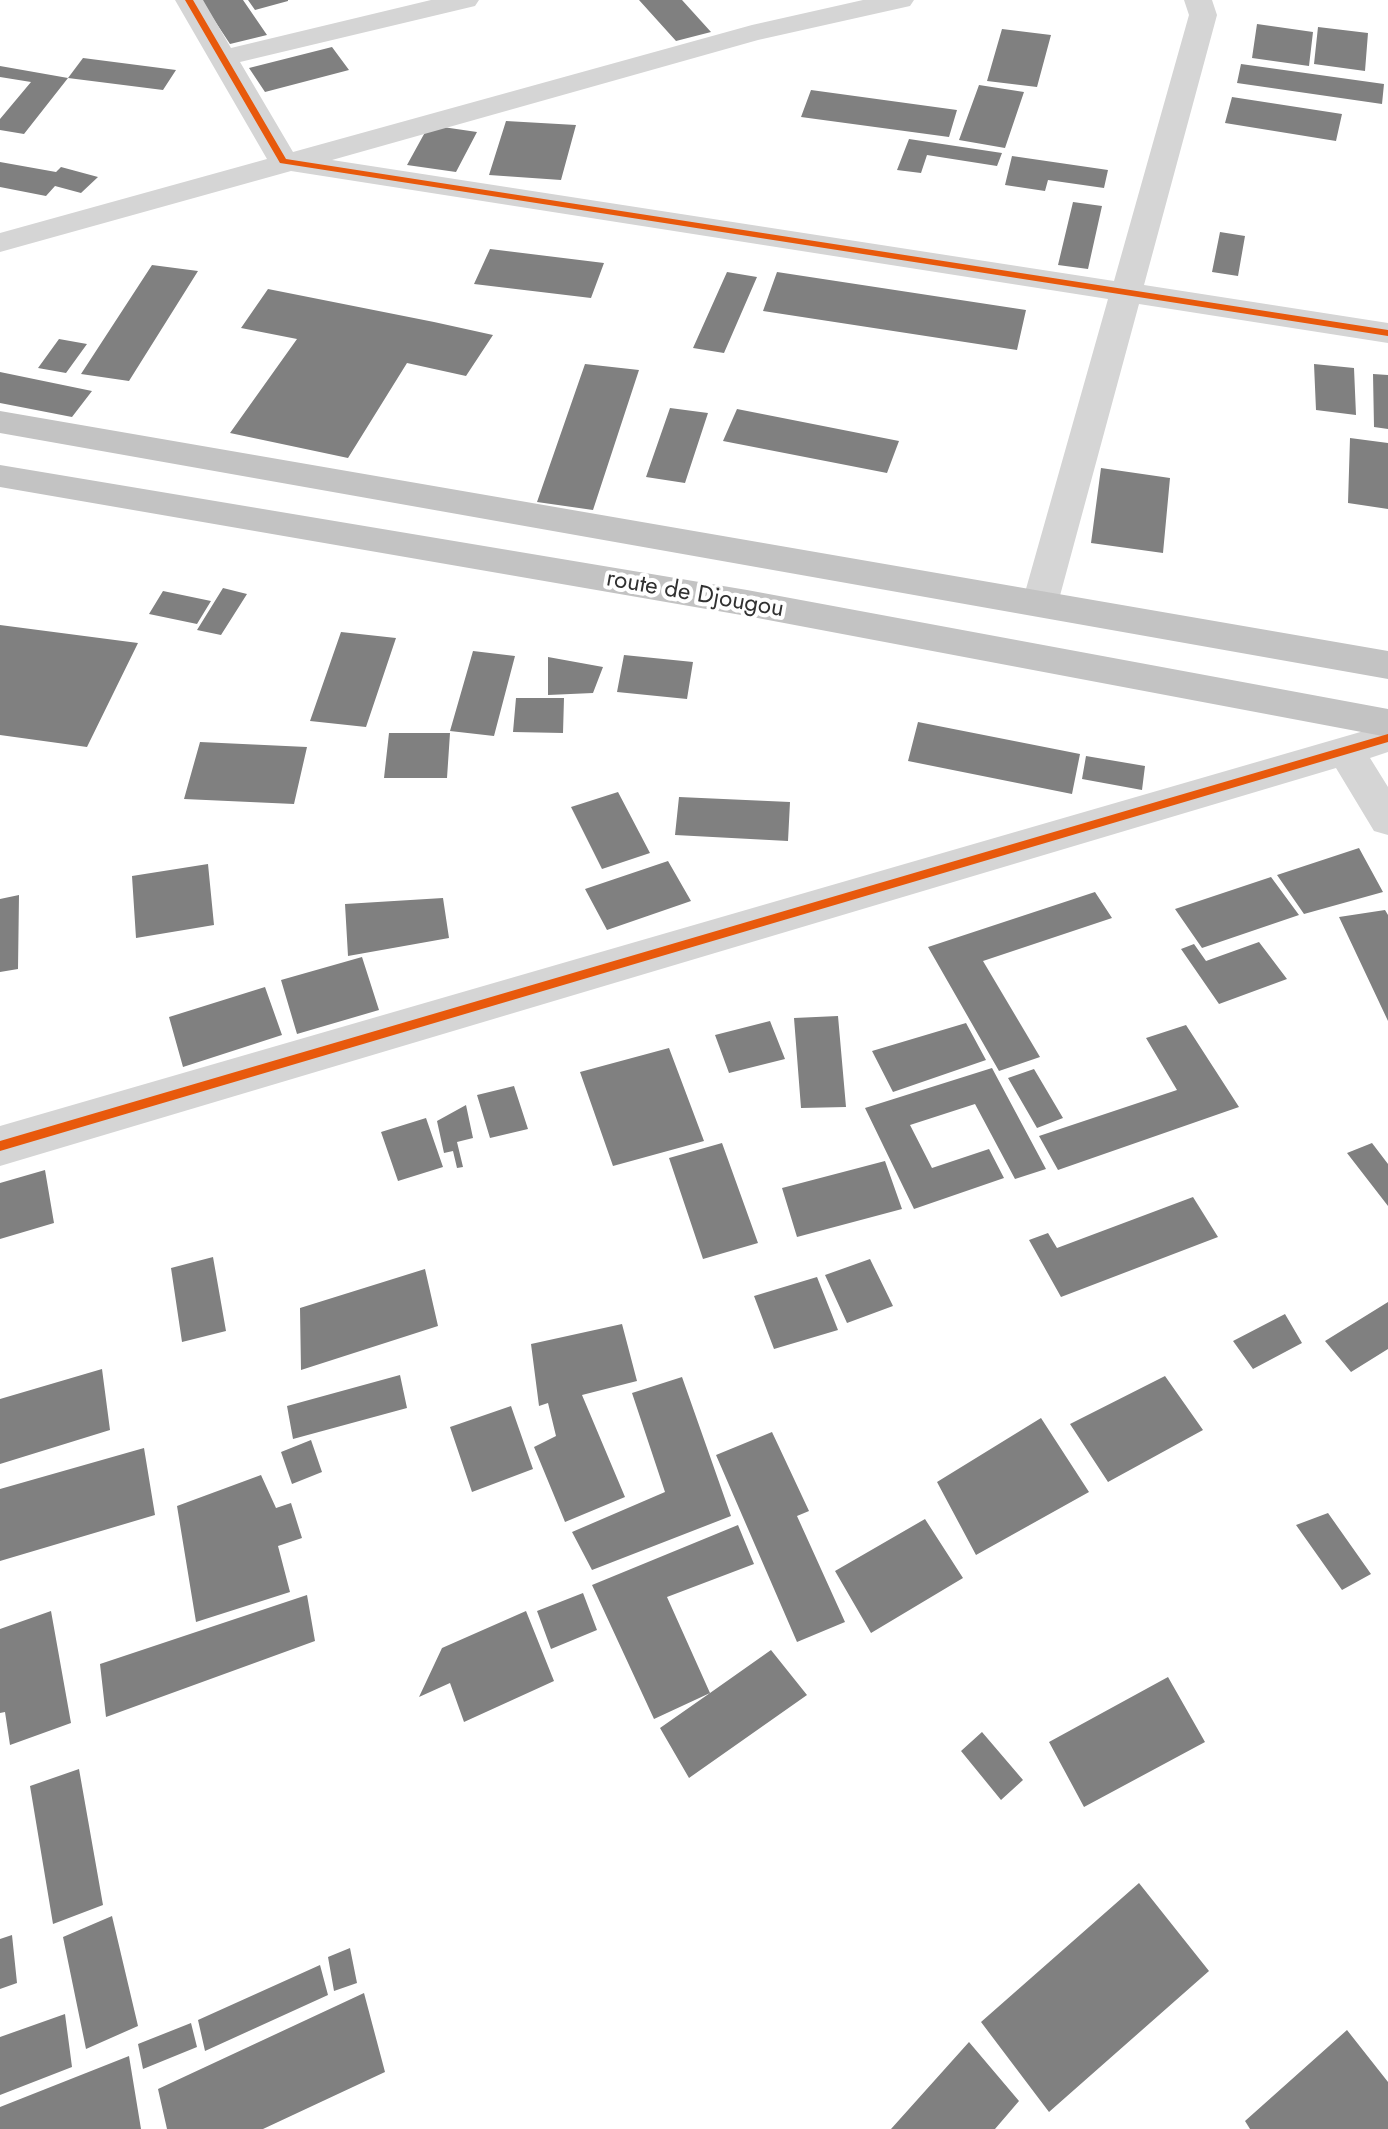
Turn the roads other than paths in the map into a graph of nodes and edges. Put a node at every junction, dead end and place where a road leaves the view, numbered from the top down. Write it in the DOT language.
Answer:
graph roads {
  1 [pos="189,0"];
  2 [pos="465,0"];
  3 [pos="900,0"];
  4 [pos="1198,0"];
  5 [pos="223,58"];
  6 [pos="283,161"];
  7 [pos="0,243"];
  8 [pos="1125,294"];
  9 [pos="1388,333"];
  10 [pos="0,422"];
  11 [pos="0,476"];
  12 [pos="764,555"];
  13 [pos="747,603"];
  14 [pos="1040,603"];
  15 [pos="1388,665"];
  16 [pos="1388,723"];
  17 [pos="1388,738"];
  18 [pos="1346,752"];
  19 [pos="1388,820"];
  20 [pos="0,1146"];
  1 -- 5 [label="street"];
  2 -- 5 [label="street"];
  3 -- 6 [label="street"];
  4 -- 8 [label="street"];
  5 -- 6 [label="street"];
  6 -- 7 [label="street"];
  6 -- 8 [label="street"];
  8 -- 9 [label="street"];
  8 -- 14 [label="street"];
  10 -- 12 [label="highway"];
  11 -- 13 [label="highway, route de Djougou"];
  12 -- 13 [label="highway"];
  12 -- 14 [label="highway"];
  13 -- 16 [label="highway, route de Djougou"];
  14 -- 15 [label="highway"];
  17 -- 18 [label="street"];
  18 -- 19 [label="street"];
  18 -- 20 [label="street"];
}
